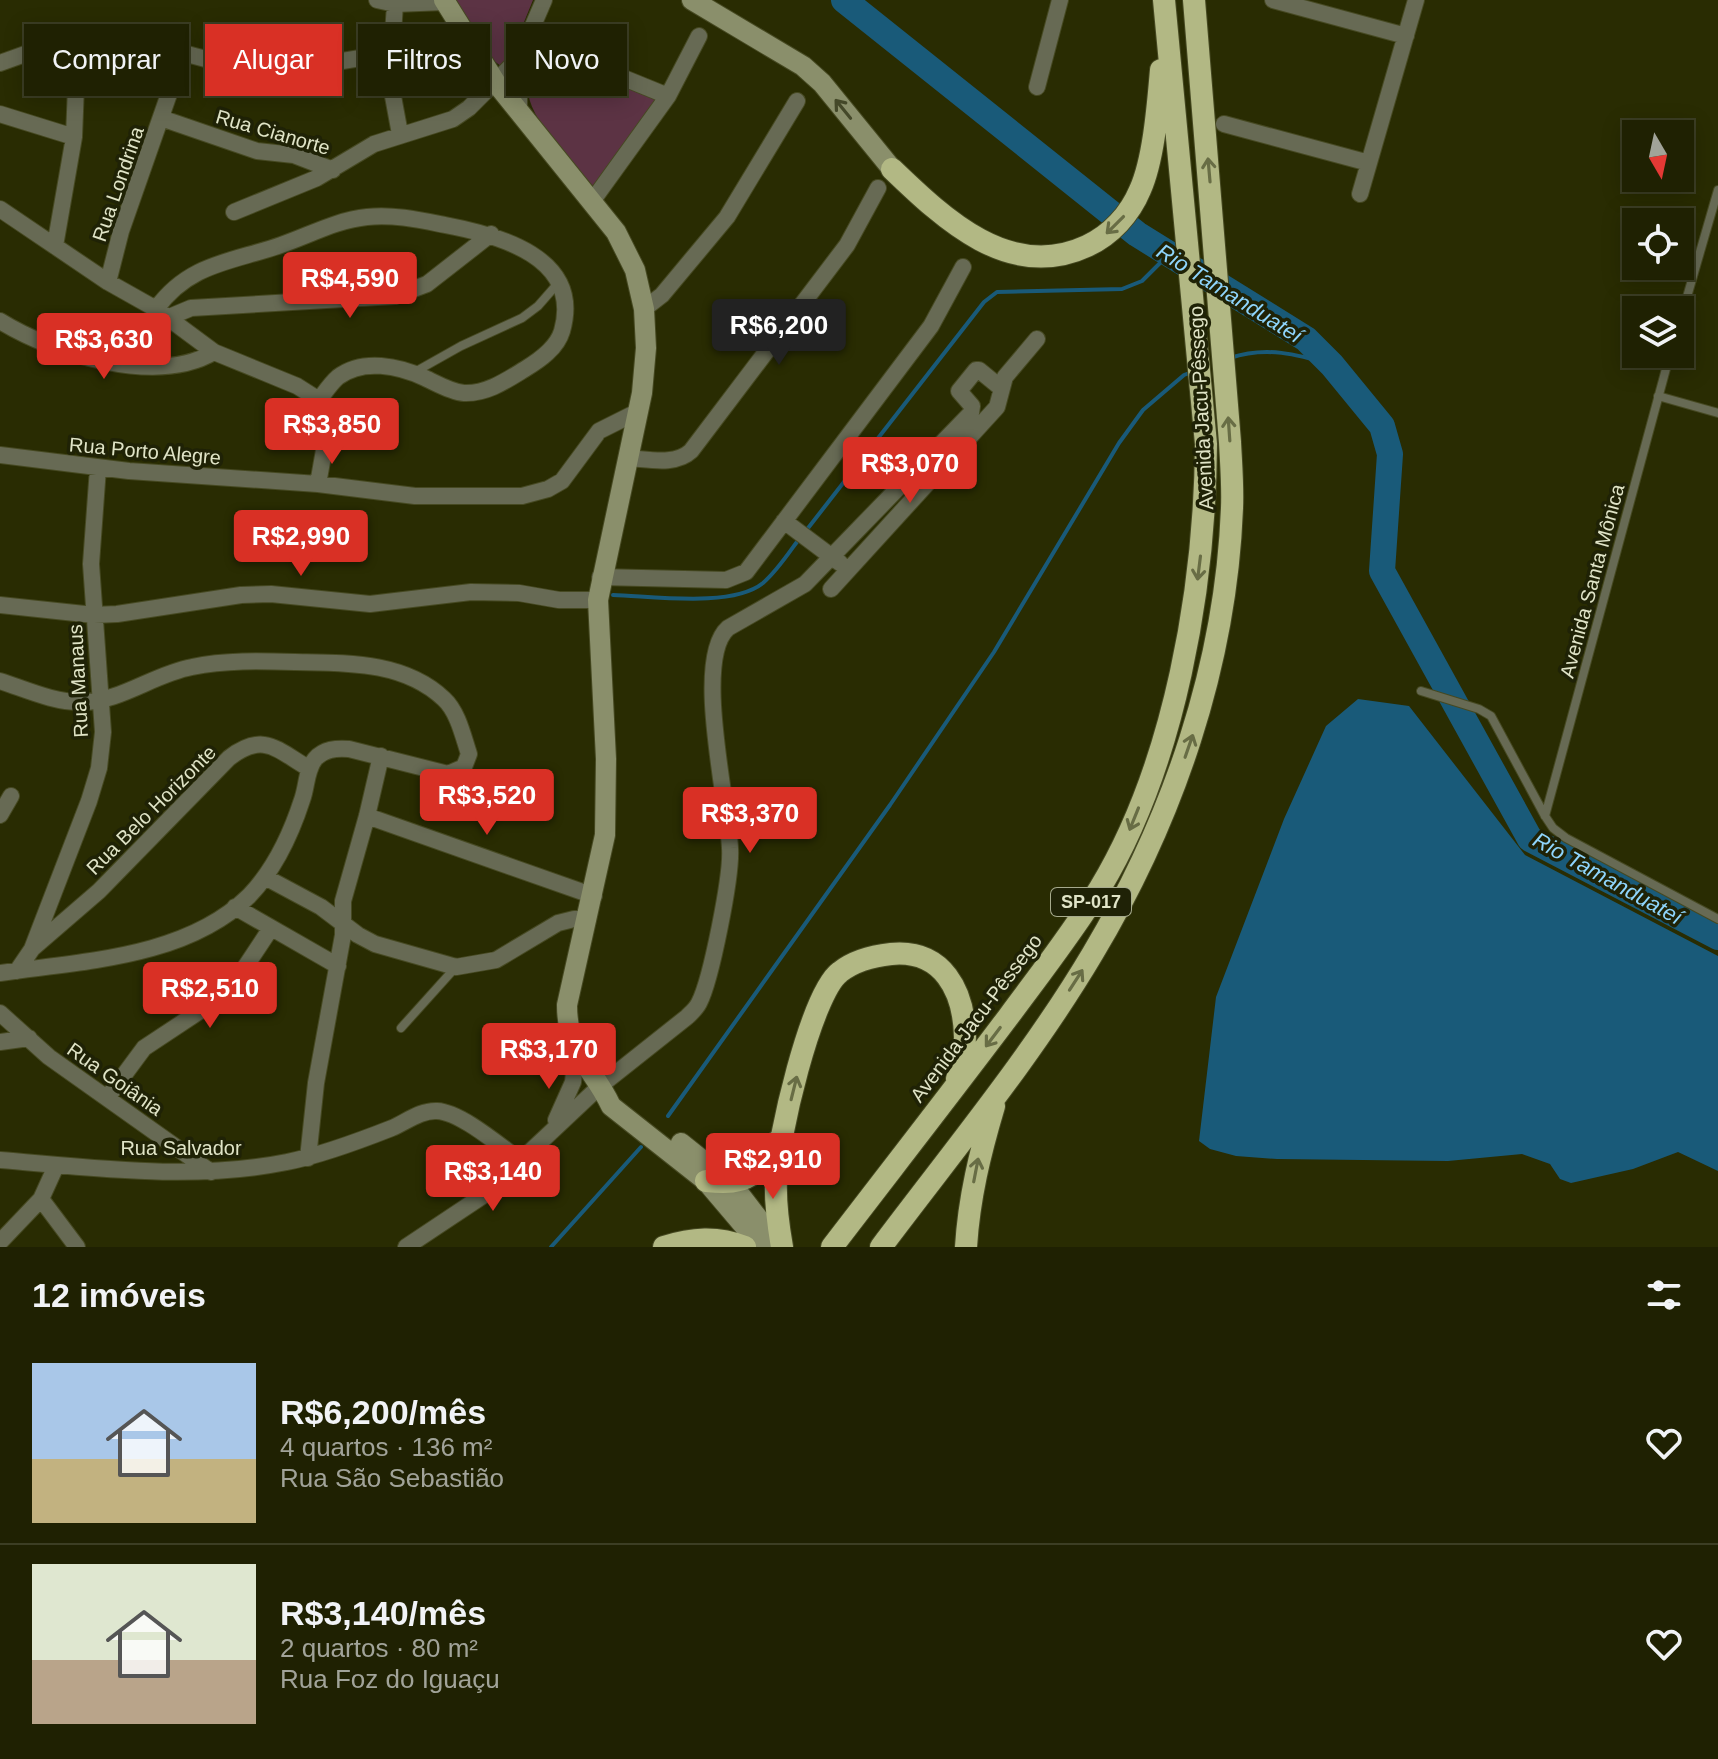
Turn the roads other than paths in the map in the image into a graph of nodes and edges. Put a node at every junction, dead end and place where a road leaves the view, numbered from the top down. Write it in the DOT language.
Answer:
graph roads {
  1 [pos="377,0"];
  2 [pos="544,0"];
  3 [pos="692,0"];
  4 [pos="1060,0"];
  5 [pos="1273,0"];
  6 [pos="1416,0"];
  7 [pos="444,1"];
  8 [pos="395,4"];
  9 [pos="1196,7"];
  10 [pos="1165,9"];
  11 [pos="393,24"];
  12 [pos="534,24"];
  13 [pos="699,36"];
  14 [pos="1406,36"];
  15 [pos="24,54"];
  16 [pos="189,55"];
  17 [pos="358,58"];
  18 [pos="0,63"];
  19 [pos="506,72"];
  20 [pos="627,79"];
  21 [pos="496,83"];
  22 [pos="1037,87"];
  23 [pos="76,96"];
  24 [pos="169,96"];
  25 [pos="391,96"];
  26 [pos="519,96"];
  27 [pos="668,96"];
  28 [pos="797,101"];
  29 [pos="519,111"];
  30 [pos="0,114"];
  31 [pos="161,118"];
  32 [pos="1224,124"];
  33 [pos="400,134"];
  34 [pos="74,137"];
  35 [pos="1369,163"];
  36 [pos="892,169"];
  37 [pos="333,170"];
  38 [pos="878,188"];
  39 [pos="1718,190"];
  40 [pos="1360,194"];
  41 [pos="593,200"];
  42 [pos="0,209"];
  43 [pos="234,212"];
  44 [pos="491,234"];
  45 [pos="55,246"];
  46 [pos="963,267"];
  47 [pos="560,281"];
  48 [pos="108,282"];
  49 [pos="1687,296"];
  50 [pos="644,309"];
  51 [pos="162,313"];
  52 [pos="0,321"];
  53 [pos="1037,339"];
  54 [pos="214,352"];
  55 [pos="1666,368"];
  56 [pos="413,373"];
  57 [pos="1001,388"];
  58 [pos="1658,396"];
  59 [pos="319,400"];
  60 [pos="637,412"];
  61 [pos="1718,413"];
  62 [pos="0,455"];
  63 [pos="627,458"];
  64 [pos="98,468"];
  65 [pos="318,484"];
  66 [pos="796,530"];
  67 [pos="831,557"];
  68 [pos="848,568"];
  69 [pos="600,577"];
  70 [pos="831,589"];
  71 [pos="598,600"];
  72 [pos="0,605"];
  73 [pos="94,615"];
  74 [pos="0,681"];
  75 [pos="1421,691"];
  76 [pos="102,700"];
  77 [pos="381,756"];
  78 [pos="310,769"];
  79 [pos="11,796"];
  80 [pos="0,815"];
  81 [pos="367,816"];
  82 [pos="1545,816"];
  83 [pos="265,877"];
  84 [pos="594,896"];
  85 [pos="235,907"];
  86 [pos="588,919"];
  87 [pos="1718,919"];
  88 [pos="343,923"];
  89 [pos="271,928"];
  90 [pos="32,949"];
  91 [pos="338,966"];
  92 [pos="456,967"];
  93 [pos="8,972"];
  94 [pos="0,1013"];
  95 [pos="401,1028"];
  96 [pos="29,1038"];
  97 [pos="0,1042"];
  98 [pos="576,1052"];
  99 [pos="956,1086"];
  100 [pos="601,1087"];
  101 [pos="999,1089"];
  102 [pos="107,1098"];
  103 [pos="783,1133"];
  104 [pos="548,1135"];
  105 [pos="308,1158"];
  106 [pos="0,1160"];
  107 [pos="521,1161"];
  108 [pos="56,1166"];
  109 [pos="211,1172"];
  110 [pos="706,1181"];
  111 [pos="731,1183"];
  112 [pos="41,1199"];
  113 [pos="0,1242"];
  114 [pos="77,1247"];
  115 [pos="406,1247"];
  116 [pos="664,1247"];
  117 [pos="745,1247"];
  118 [pos="762,1247"];
  119 [pos="781,1247"];
  120 [pos="832,1247"];
  121 [pos="881,1247"];
  122 [pos="966,1247"];
  1 -- 8 [label="street"];
  2 -- 12 [label="street"];
  36 -- 3 [label="main road, one-way"];
  4 -- 22 [label="street"];
  5 -- 14 [label="street"];
  6 -- 14 [label="street"];
  7 -- 8 [label="street"];
  7 -- 21 [label="main road"];
  8 -- 11 [label="street"];
  101 -- 9 [label="highway, Avenida Jacu-Pêssego / SP-017, one-way"];
  10 -- 36 [label="highway, one-way"];
  10 -- 99 [label="highway, Avenida Jacu-Pêssego / SP-017, one-way"];
  13 -- 27 [label="street"];
  14 -- 35 [label="street"];
  15 -- 18 [label="street"];
  16 -- 17 [label="street"];
  19 -- 21 [label="street, Rua Cianorte"];
  20 -- 27 [label="street"];
  21 -- 29 [label="main road"];
  21 -- 33 [label="street, Rua Cianorte"];
  23 -- 34 [label="street"];
  24 -- 31 [label="street, Rua Londrina"];
  25 -- 33 [label="street"];
  26 -- 29 [label="street"];
  27 -- 41 [label="street"];
  28 -- 50 [label="street"];
  29 -- 41 [label="main road"];
  30 -- 34 [label="street"];
  31 -- 37 [label="street, Rua Cianorte"];
  31 -- 48 [label="street, Rua Londrina"];
  32 -- 35 [label="street"];
  33 -- 37 [label="street, Rua Cianorte"];
  34 -- 45 [label="street"];
  35 -- 40 [label="street"];
  37 -- 43 [label="street"];
  38 -- 63 [label="street"];
  39 -- 49 [label="lane"];
  41 -- 50 [label="main road"];
  42 -- 45 [label="street"];
  44 -- 47 [label="street"];
  44 -- 51 [label="street"];
  44 -- 51 [label="street"];
  45 -- 48 [label="street"];
  46 -- 66 [label="street"];
  47 -- 56 [label="lane"];
  47 -- 56 [label="street"];
  48 -- 51 [label="street"];
  50 -- 60 [label="main road"];
  51 -- 54 [label="street"];
  52 -- 54 [label="street"];
  53 -- 57 [label="street"];
  54 -- 59 [label="street"];
  55 -- 58 [label="lane, Avenida Santa Mônica"];
  56 -- 59 [label="street"];
  57 -- 67 [label="street"];
  57 -- 68 [label="street"];
  58 -- 61 [label="lane"];
  58 -- 82 [label="lane, Avenida Santa Mônica"];
  59 -- 65 [label="street"];
  60 -- 63 [label="main road"];
  60 -- 65 [label="street, Rua Porto Alegre"];
  62 -- 64 [label="street, Rua Porto Alegre"];
  63 -- 69 [label="main road"];
  64 -- 65 [label="street, Rua Porto Alegre"];
  64 -- 73 [label="street, Rua Manaus"];
  66 -- 67 [label="street"];
  66 -- 69 [label="street"];
  67 -- 68 [label="street"];
  67 -- 100 [label="street"];
  68 -- 70 [label="street"];
  69 -- 71 [label="main road"];
  71 -- 73 [label="street"];
  71 -- 84 [label="main road"];
  72 -- 73 [label="street"];
  73 -- 76 [label="street, Rua Manaus"];
  74 -- 76 [label="street"];
  75 -- 82 [label="lane"];
  76 -- 77 [label="street"];
  76 -- 90 [label="street, Rua Manaus"];
  77 -- 78 [label="street"];
  77 -- 81 [label="street"];
  78 -- 83 [label="street"];
  78 -- 90 [label="street, Rua Belo Horizonte"];
  79 -- 80 [label="street"];
  81 -- 84 [label="street"];
  81 -- 88 [label="street"];
  82 -- 87 [label="lane"];
  83 -- 85 [label="street"];
  83 -- 88 [label="street"];
  84 -- 86 [label="main road"];
  85 -- 89 [label="street"];
  85 -- 93 [label="street"];
  86 -- 92 [label="street"];
  86 -- 98 [label="main road"];
  88 -- 91 [label="street"];
  88 -- 92 [label="street"];
  89 -- 91 [label="street"];
  89 -- 102 [label="street"];
  90 -- 93 [label="street, Rua Manaus"];
  91 -- 105 [label="street"];
  92 -- 95 [label="lane"];
  94 -- 96 [label="street, Rua Goiânia"];
  96 -- 97 [label="street"];
  96 -- 102 [label="street, Rua Goiânia"];
  98 -- 100 [label="main road"];
  98 -- 104 [label="street"];
  103 -- 99 [label="highway, one-way"];
  99 -- 120 [label="highway, Avenida Jacu-Pêssego / SP-017"];
  100 -- 104 [label="street"];
  100 -- 110 [label="main road"];
  100 -- 111 [label="main road"];
  101 -- 121 [label="highway, Avenida Jacu-Pêssego / SP-017"];
  122 -- 101 [label="highway, one-way"];
  102 -- 109 [label="street, Rua Goiânia"];
  103 -- 111 [label="highway"];
  103 -- 119 [label="highway"];
  104 -- 107 [label="street"];
  105 -- 107 [label="street, Rua Salvador"];
  105 -- 109 [label="street, Rua Salvador"];
  106 -- 108 [label="street, Rua Salvador"];
  107 -- 115 [label="street"];
  108 -- 109 [label="street, Rua Salvador"];
  108 -- 112 [label="street"];
  110 -- 111 [label="highway"];
  110 -- 118 [label="main road"];
  111 -- 119 [label="main road"];
  112 -- 113 [label="street"];
  112 -- 114 [label="street"];
  116 -- 117 [label="highway"];
}
